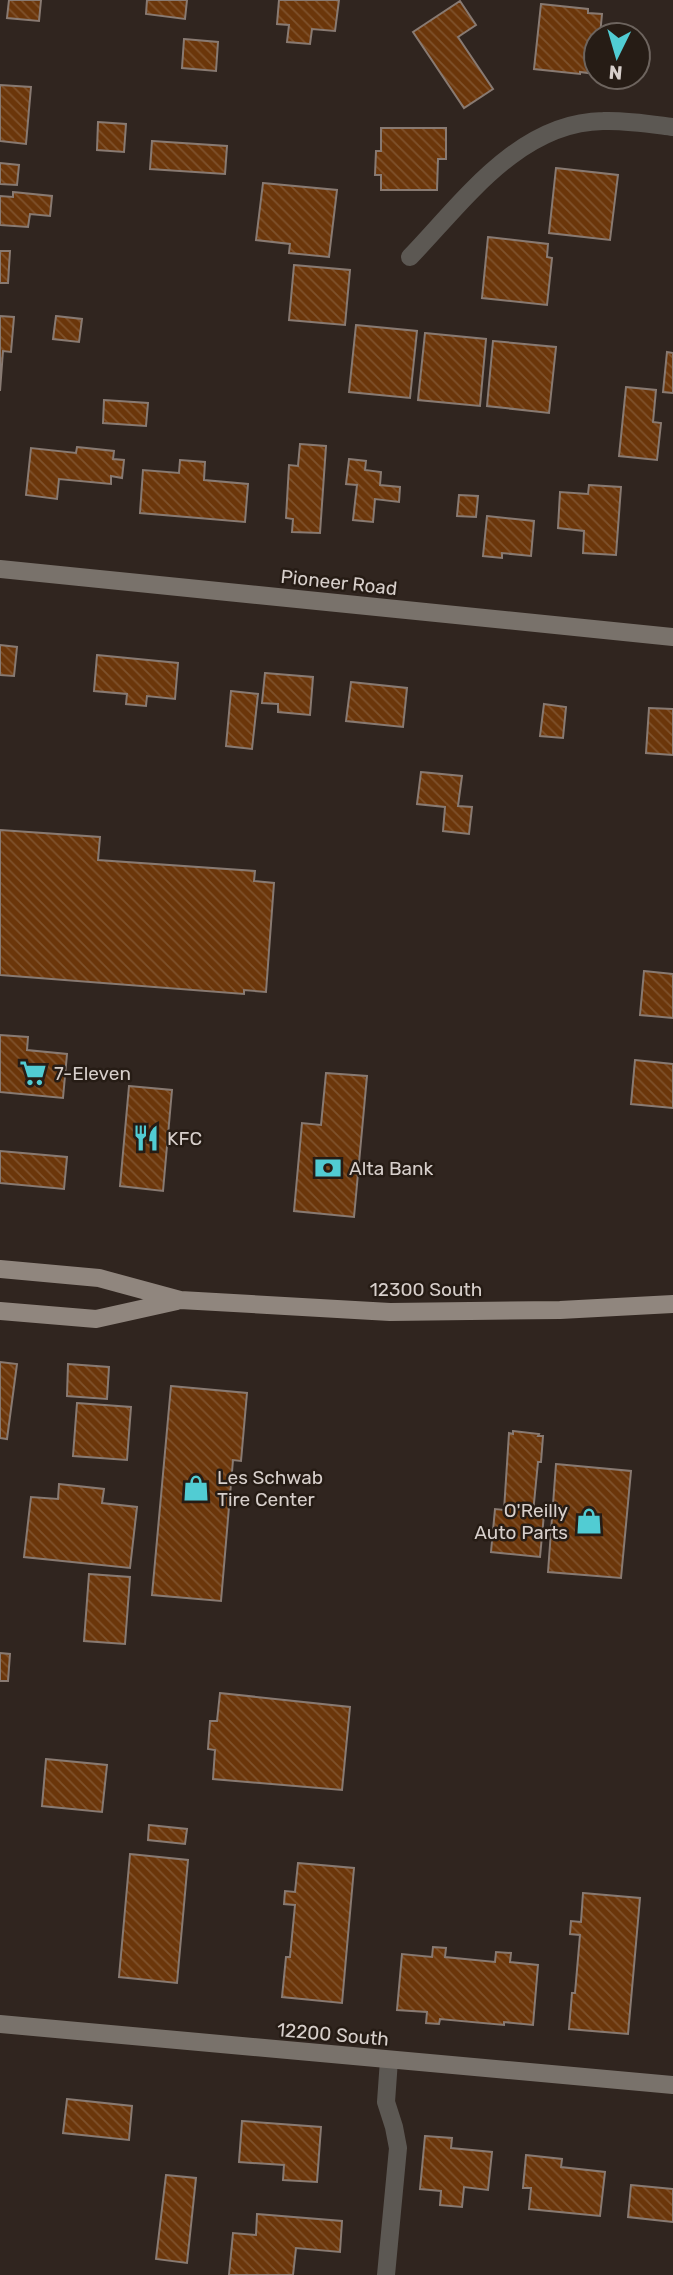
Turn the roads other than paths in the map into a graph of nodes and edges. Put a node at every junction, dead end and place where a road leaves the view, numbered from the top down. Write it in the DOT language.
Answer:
graph roads {
  1 [pos="673,127"];
  2 [pos="410,257"];
  3 [pos="0,569"];
  4 [pos="673,637"];
  5 [pos="0,1269"];
  6 [pos="180,1300"];
  7 [pos="673,1303"];
  8 [pos="0,1311"];
  9 [pos="0,2024"];
  10 [pos="389,2060"];
  11 [pos="668,2084"];
  12 [pos="386,2275"];
  1 -- 2 [label="street"];
  3 -- 4 [label="street, Pioneer Road"];
  5 -- 6 [label="main road, 12300 South"];
  6 -- 7 [label="main road, 12300 South"];
  6 -- 8 [label="main road, 12300 South"];
  9 -- 10 [label="street, 12200 South"];
  10 -- 11 [label="street, 12200 South"];
  10 -- 12 [label="street"];
}
